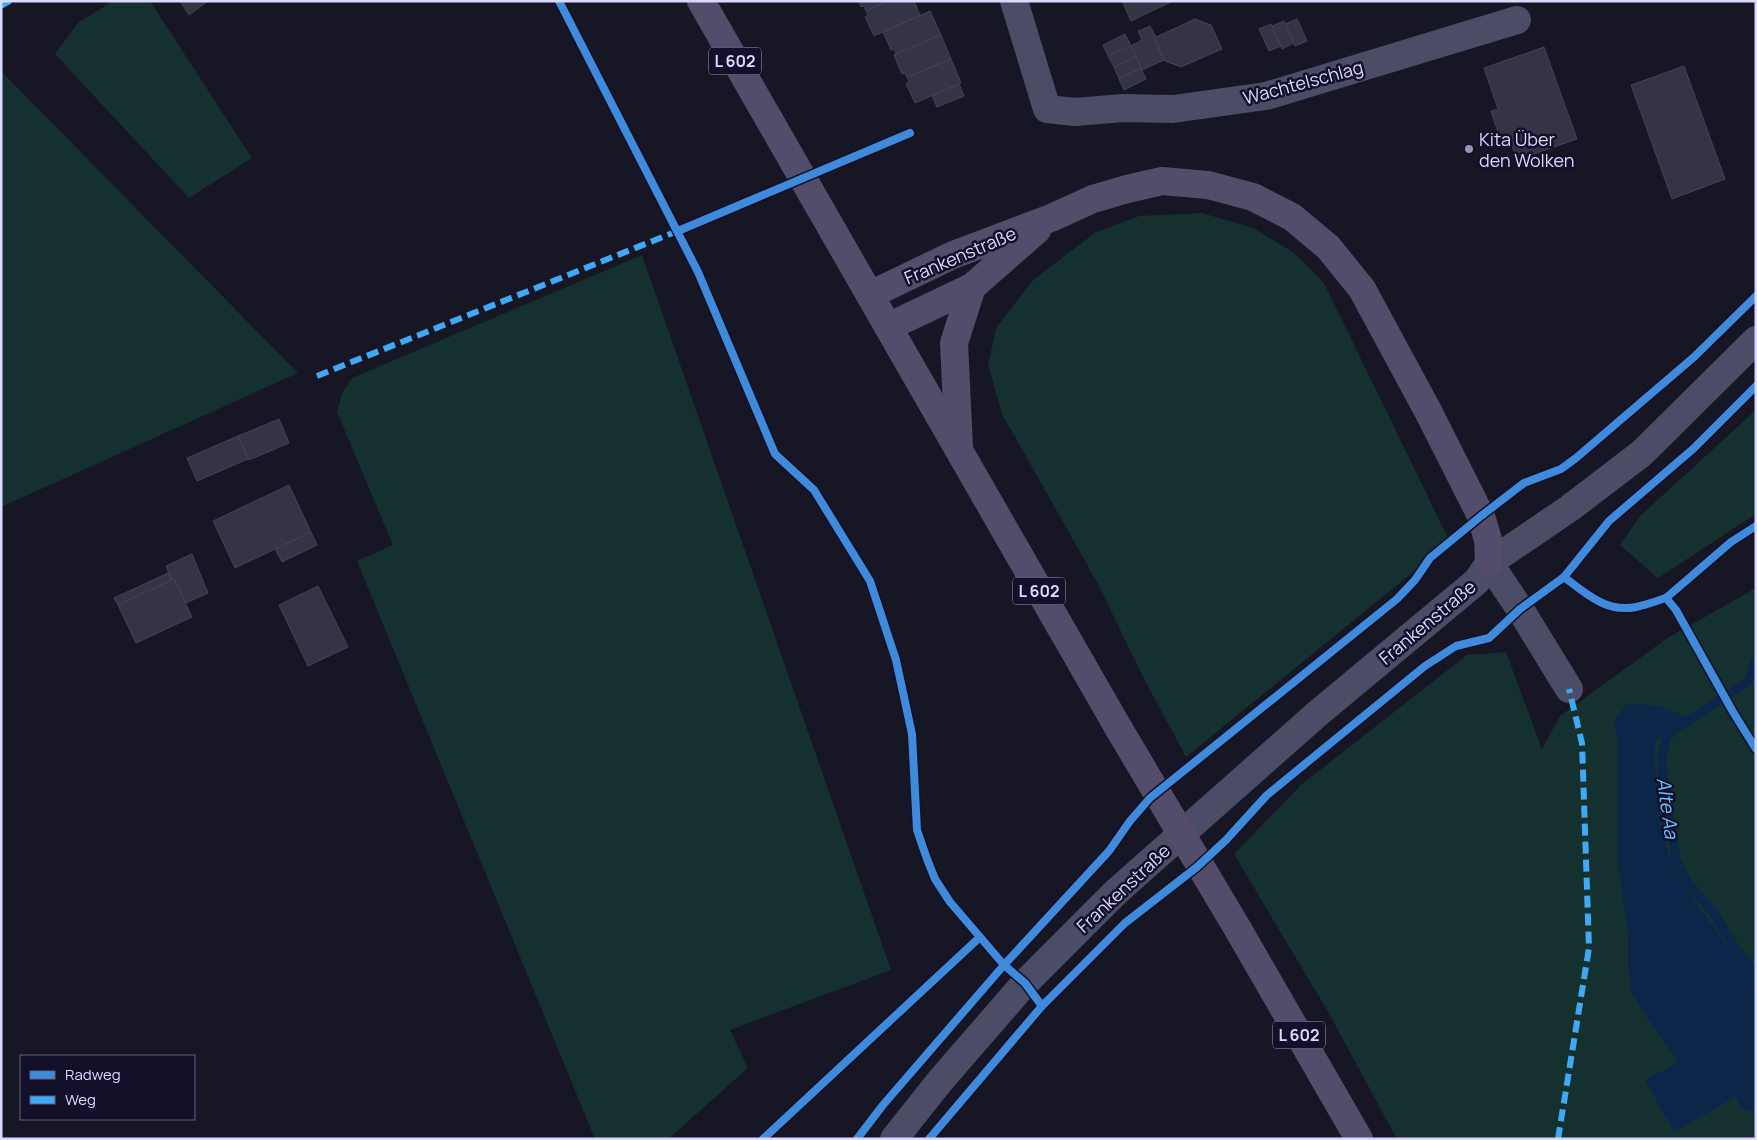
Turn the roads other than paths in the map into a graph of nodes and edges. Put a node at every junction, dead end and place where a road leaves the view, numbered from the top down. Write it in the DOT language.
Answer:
graph roads {
  1 [pos="701,1"];
  2 [pos="1014,1"];
  3 [pos="1517,20"];
  4 [pos="1051,218"];
  5 [pos="972,287"];
  6 [pos="870,295"];
  7 [pos="888,327"];
  8 [pos="1756,340"];
  9 [pos="959,453"];
  10 [pos="1489,563"];
  11 [pos="1569,689"];
  12 [pos="894,1139"];
  13 [pos="1359,1139"];
  1 -- 6 [label="main road, L 602"];
  2 -- 3 [label="street, Wachtelschlag"];
  4 -- 5 [label="main road, Frankenstraße"];
  4 -- 6 [label="main road, Frankenstraße"];
  4 -- 10 [label="main road, Frankenstraße"];
  5 -- 7 [label="main road, Frankenstraße"];
  5 -- 9 [label="main road, L 602"];
  6 -- 7 [label="main road, L 602"];
  7 -- 9 [label="main road, L 602"];
  8 -- 10 [label="street"];
  9 -- 13 [label="main road, L 602, bridge"];
  10 -- 11 [label="street"];
  10 -- 12 [label="street, Frankenstraße"];
}
